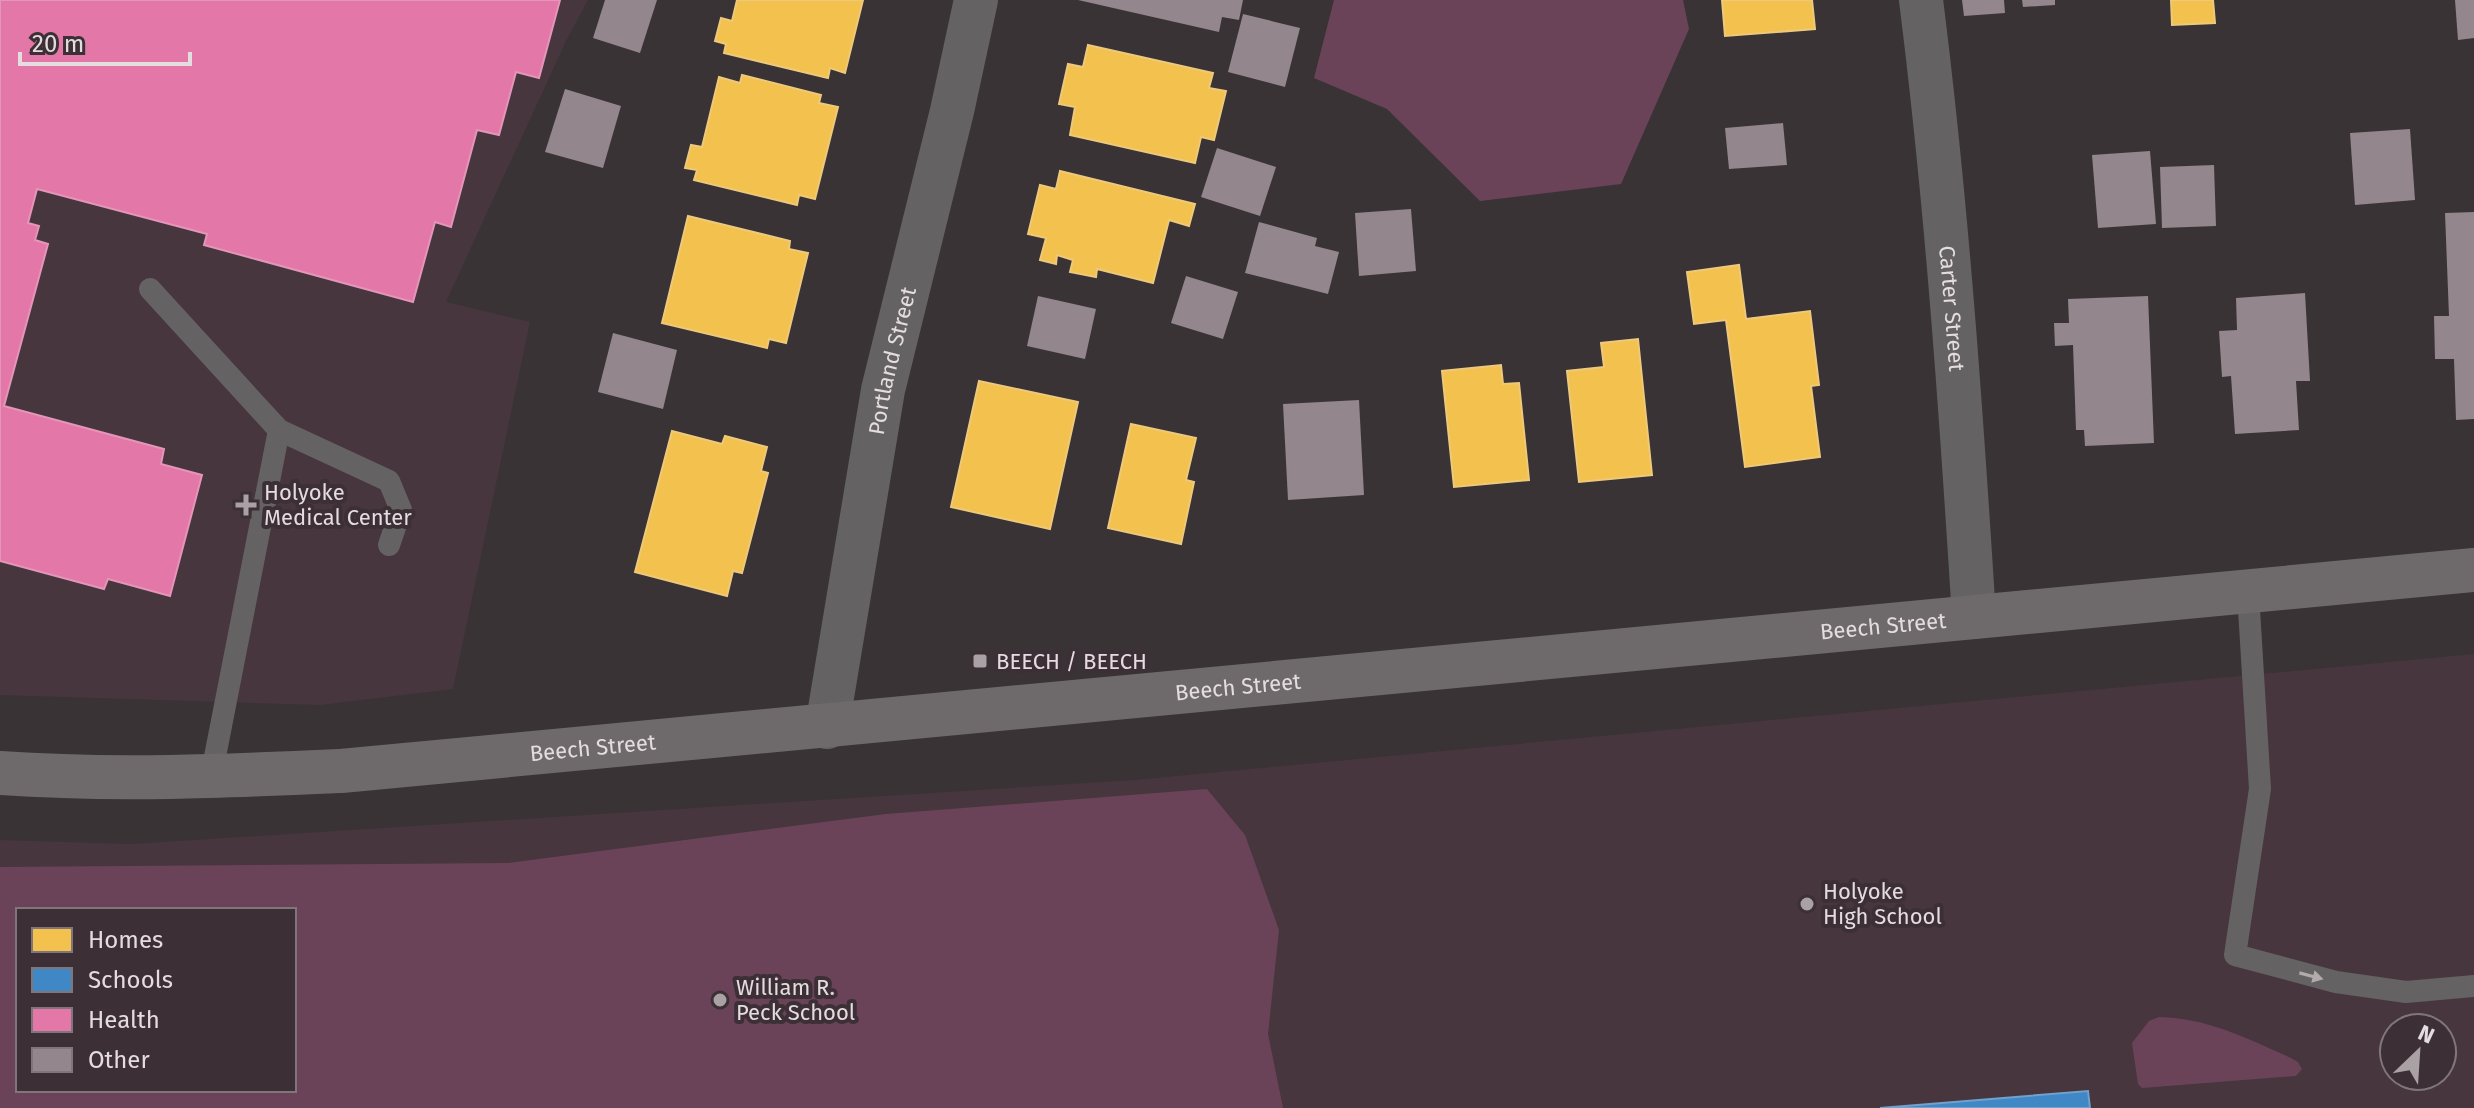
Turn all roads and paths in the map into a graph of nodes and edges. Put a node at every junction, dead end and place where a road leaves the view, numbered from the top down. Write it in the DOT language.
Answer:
graph roads {
  1 [pos="976,0"];
  2 [pos="1921,0"];
  3 [pos="150,289"];
  4 [pos="279,430"];
  5 [pos="389,545"];
  6 [pos="2474,570"];
  7 [pos="2248,593"];
  8 [pos="1974,617"];
  9 [pos="827,727"];
  10 [pos="0,773"];
  11 [pos="211,777"];
  12 [pos="2474,986"];
  1 -- 9 [label="street, Portland Street"];
  2 -- 8 [label="street, Carter Street"];
  3 -- 4 [label="lane"];
  4 -- 5 [label="lane"];
  4 -- 11 [label="lane"];
  6 -- 7 [label="main road, Beech Street"];
  7 -- 8 [label="main road, Beech Street"];
  7 -- 12 [label="lane, one-way"];
  8 -- 9 [label="main road, Beech Street"];
  9 -- 11 [label="main road, Beech Street"];
  10 -- 11 [label="main road, Beech Street"];
}
